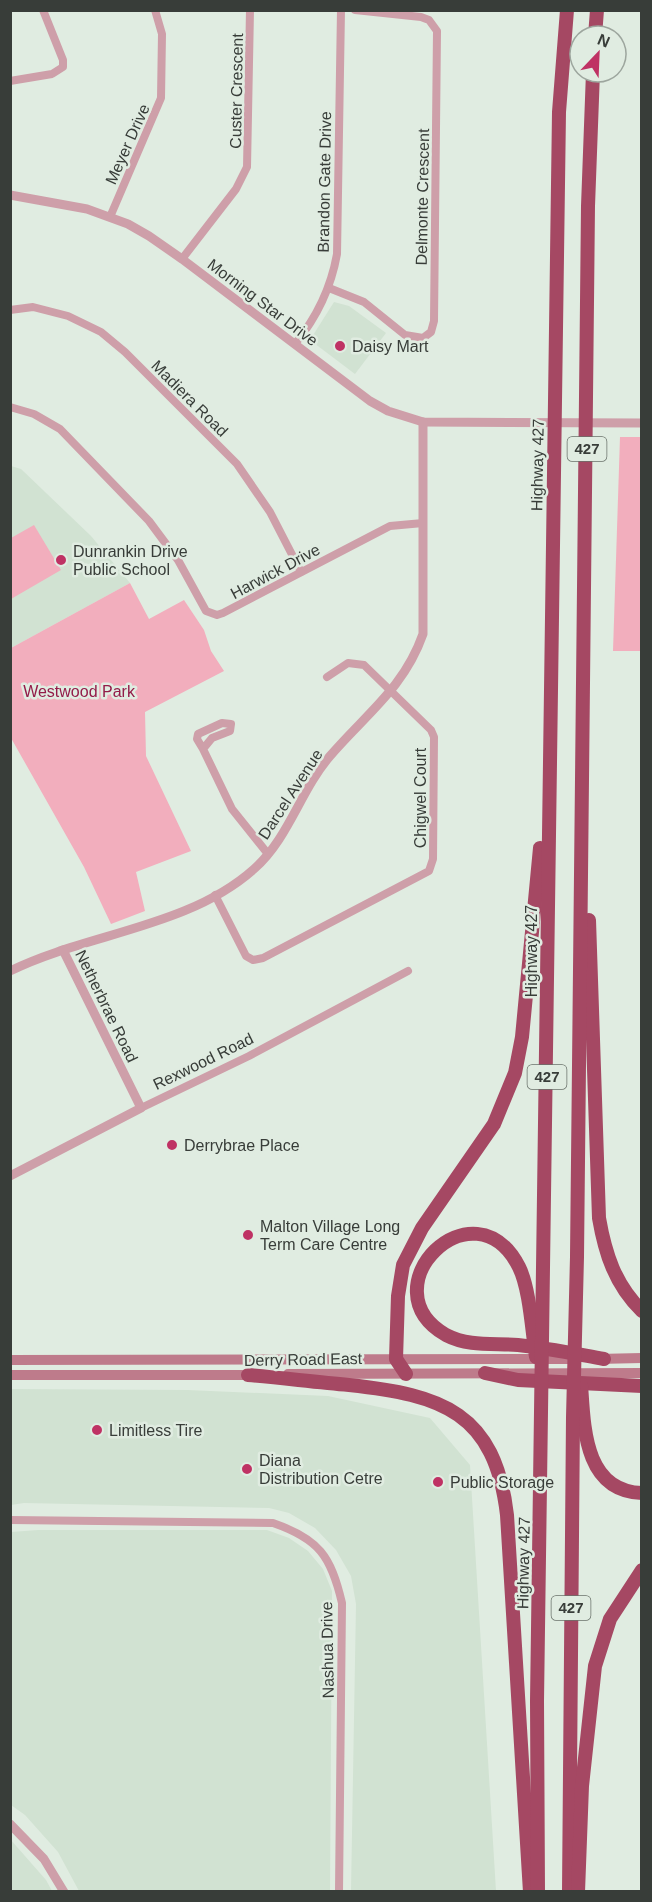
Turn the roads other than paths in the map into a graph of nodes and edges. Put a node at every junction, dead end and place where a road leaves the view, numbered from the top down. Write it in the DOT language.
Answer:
graph roads {
  1 [pos="43,10"];
  2 [pos="155,10"];
  3 [pos="250,10"];
  4 [pos="341,10"];
  5 [pos="355,10"];
  6 [pos="567,10"];
  7 [pos="10,81"];
  8 [pos="593,84"];
  9 [pos="10,195"];
  10 [pos="110,217"];
  11 [pos="182,259"];
  12 [pos="329,288"];
  13 [pos="10,310"];
  14 [pos="295,344"];
  15 [pos="10,407"];
  16 [pos="423,422"];
  17 [pos="642,423"];
  18 [pos="423,523"];
  19 [pos="301,572"];
  20 [pos="327,676"];
  21 [pos="393,690"];
  22 [pos="203,749"];
  23 [pos="549,759"];
  24 [pos="582,826"];
  25 [pos="268,854"];
  26 [pos="215,895"];
  27 [pos="63,950"];
  28 [pos="10,971"];
  29 [pos="408,971"];
  30 [pos="141,1108"];
  31 [pos="10,1176"];
  32 [pos="642,1311"];
  33 [pos="574,1326"];
  34 [pos="519,1351"];
  35 [pos="642,1358"];
  36 [pos="396,1359"];
  37 [pos="604,1359"];
  38 [pos="10,1360"];
  39 [pos="486,1373"];
  40 [pos="642,1373"];
  41 [pos="406,1374"];
  42 [pos="10,1375"];
  43 [pos="248,1375"];
  44 [pos="597,1379"];
  45 [pos="642,1386"];
  46 [pos="542,1394"];
  47 [pos="642,1493"];
  48 [pos="10,1520"];
  49 [pos="642,1570"];
  50 [pos="10,1824"];
  51 [pos="64,1892"];
  52 [pos="339,1892"];
  53 [pos="530,1892"];
  54 [pos="538,1892"];
  55 [pos="570,1892"];
  56 [pos="578,1892"];
  1 -- 7 [label="street"];
  2 -- 10 [label="street, Meyer Drive"];
  3 -- 11 [label="street, Custer Crescent"];
  4 -- 12 [label="street, Brandon Gate Drive"];
  5 -- 12 [label="street, Delmonte Crescent"];
  6 -- 23 [label="highway, Highway 427 / 427"];
  8 -- 24 [label="highway, 427"];
  9 -- 10 [label="street, Morning Star Drive"];
  10 -- 11 [label="street, Morning Star Drive"];
  11 -- 14 [label="street, Morning Star Drive"];
  12 -- 14 [label="street, Brandon Gate Drive"];
  13 -- 19 [label="street, Madiera Road"];
  14 -- 16 [label="street, Morning Star Drive"];
  15 -- 19 [label="street, Harwick Drive"];
  16 -- 17 [label="street, Morning Star Drive"];
  16 -- 18 [label="street, Darcel Avenue"];
  18 -- 19 [label="street, Harwick Drive"];
  18 -- 21 [label="street, Darcel Avenue"];
  20 -- 21 [label="street, Chigwel Court"];
  21 -- 25 [label="street, Darcel Avenue"];
  21 -- 26 [label="street, Chigwel Court"];
  22 -- 25 [label="street"];
  23 -- 36 [label="highway"];
  23 -- 46 [label="highway, Highway 427 / 427"];
  24 -- 32 [label="highway"];
  24 -- 33 [label="highway, 427"];
  25 -- 26 [label="street, Darcel Avenue"];
  26 -- 27 [label="street, Darcel Avenue"];
  27 -- 28 [label="street, Darcel Avenue"];
  27 -- 30 [label="street, Netherbrae Road"];
  29 -- 30 [label="street, Rexwood Road"];
  30 -- 31 [label="street, Rexwood Road"];
  33 -- 47 [label="highway"];
  33 -- 55 [label="highway, 427"];
  34 -- 36 [label="main road, Derry Road East"];
  34 -- 37 [label="highway"];
  34 -- 46 [label="highway"];
  35 -- 37 [label="main road"];
  36 -- 38 [label="main road, Derry Road East"];
  36 -- 41 [label="highway"];
  39 -- 41 [label="main road, Derry Road East"];
  39 -- 44 [label="highway"];
  40 -- 44 [label="main road"];
  41 -- 43 [label="main road, Derry Road East"];
  42 -- 43 [label="main road, Derry Road East"];
  43 -- 53 [label="highway"];
  44 -- 45 [label="highway"];
  46 -- 54 [label="highway, Highway 427 / 427"];
  48 -- 52 [label="street, Nashua Drive"];
  49 -- 56 [label="highway"];
  50 -- 51 [label="street"];
}
